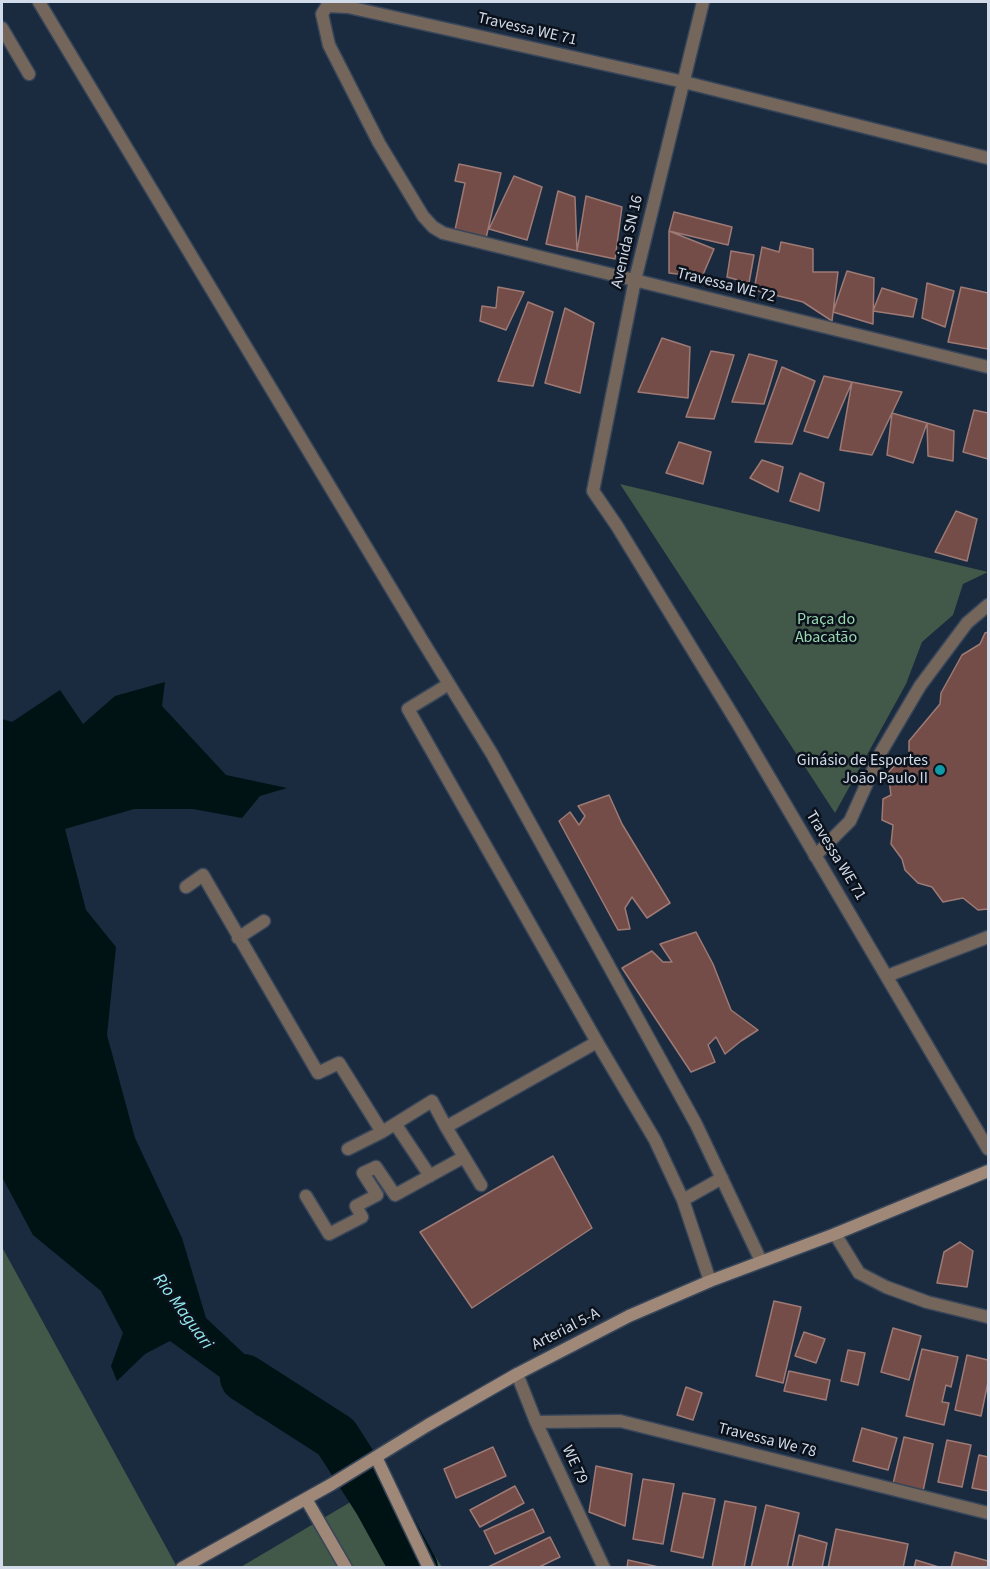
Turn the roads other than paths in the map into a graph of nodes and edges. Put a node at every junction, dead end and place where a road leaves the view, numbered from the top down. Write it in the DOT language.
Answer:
graph roads {
  1 [pos="39,2"];
  2 [pos="703,2"];
  3 [pos="2,28"];
  4 [pos="30,74"];
  5 [pos="684,82"];
  6 [pos="988,158"];
  7 [pos="456,237"];
  8 [pos="635,280"];
  9 [pos="988,367"];
  10 [pos="592,491"];
  11 [pos="988,605"];
  12 [pos="449,684"];
  13 [pos="815,856"];
  14 [pos="186,886"];
  15 [pos="264,921"];
  16 [pos="988,937"];
  17 [pos="238,938"];
  18 [pos="887,976"];
  19 [pos="597,1042"];
  20 [pos="396,1125"];
  21 [pos="446,1127"];
  22 [pos="382,1132"];
  23 [pos="348,1149"];
  24 [pos="988,1149"];
  25 [pos="464,1156"];
  26 [pos="988,1171"];
  27 [pos="430,1176"];
  28 [pos="722,1178"];
  29 [pos="481,1185"];
  30 [pos="306,1196"];
  31 [pos="683,1200"];
  32 [pos="835,1234"];
  33 [pos="761,1261"];
  34 [pos="710,1281"];
  35 [pos="988,1317"];
  36 [pos="517,1374"];
  37 [pos="536,1422"];
  38 [pos="376,1457"];
  39 [pos="306,1499"];
  40 [pos="988,1513"];
  41 [pos="182,1568"];
  42 [pos="346,1568"];
  43 [pos="429,1568"];
  44 [pos="604,1568"];
  1 -- 12 [label="street"];
  2 -- 5 [label="street, Avenida SN 16"];
  3 -- 4 [label="street"];
  5 -- 6 [label="street, Travessa WE 71"];
  5 -- 7 [label="street, Travessa WE 71"];
  5 -- 8 [label="street, Avenida SN 16"];
  7 -- 8 [label="street, Travessa WE 72"];
  8 -- 9 [label="street, Travessa WE 72"];
  8 -- 10 [label="street, Avenida SN 16"];
  10 -- 13 [label="street, Travessa WE 71"];
  11 -- 13 [label="street"];
  12 -- 19 [label="street"];
  12 -- 28 [label="street"];
  13 -- 18 [label="street, Travessa WE 71"];
  14 -- 17 [label="street"];
  15 -- 17 [label="street"];
  16 -- 18 [label="street"];
  17 -- 22 [label="street"];
  18 -- 24 [label="street, Travessa WE 71"];
  19 -- 21 [label="street"];
  19 -- 31 [label="street"];
  20 -- 21 [label="street"];
  20 -- 22 [label="street"];
  20 -- 27 [label="street"];
  21 -- 25 [label="street"];
  22 -- 23 [label="street"];
  25 -- 27 [label="street"];
  25 -- 29 [label="street"];
  26 -- 32 [label="main road, Arterial 5-A"];
  27 -- 30 [label="street"];
  28 -- 31 [label="street"];
  28 -- 33 [label="street"];
  31 -- 34 [label="street"];
  32 -- 33 [label="main road, Arterial 5-A"];
  32 -- 35 [label="street"];
  33 -- 34 [label="main road, Arterial 5-A"];
  34 -- 36 [label="main road, Arterial 5-A"];
  36 -- 37 [label="street, WE 79"];
  36 -- 38 [label="main road, Arterial 5-A"];
  37 -- 40 [label="street, Travessa We 78"];
  37 -- 44 [label="street, WE 79"];
  38 -- 39 [label="main road, Arterial 5-A"];
  38 -- 43 [label="main road"];
  39 -- 41 [label="main road, Arterial 5-A"];
  39 -- 42 [label="main road"];
}
